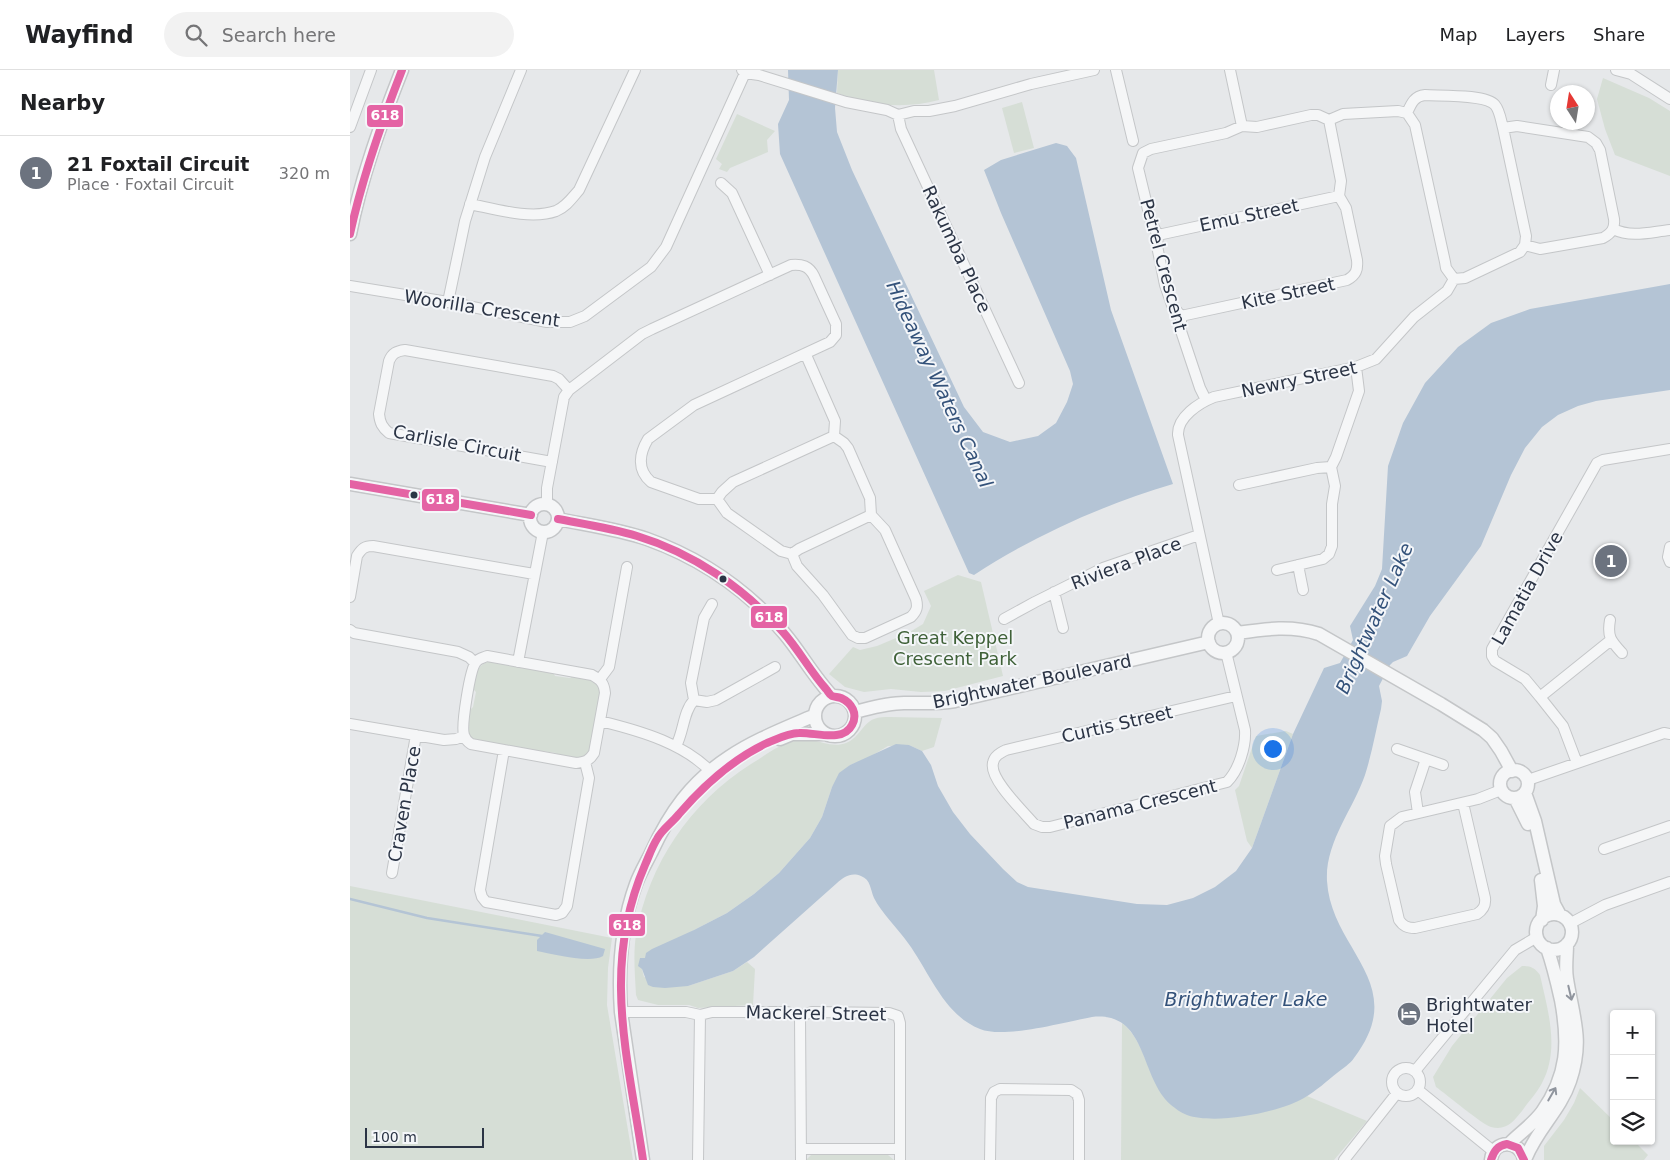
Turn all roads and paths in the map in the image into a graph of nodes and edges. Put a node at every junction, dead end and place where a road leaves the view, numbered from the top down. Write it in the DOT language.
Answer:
graph roads {
  1 [pos="372,70"];
  2 [pos="402,70"];
  3 [pos="521,70"];
  4 [pos="635,70"];
  5 [pos="1094,70"];
  6 [pos="1116,70"];
  7 [pos="1230,70"];
  8 [pos="1554,70"];
  9 [pos="1616,70"];
  10 [pos="744,72"];
  11 [pos="1631,72"];
  12 [pos="1551,85"];
  13 [pos="1670,99"];
  14 [pos="1407,113"];
  15 [pos="898,115"];
  16 [pos="1329,120"];
  17 [pos="1242,126"];
  18 [pos="350,127"];
  19 [pos="1503,128"];
  20 [pos="1133,141"];
  21 [pos="721,183"];
  22 [pos="1339,196"];
  23 [pos="470,204"];
  24 [pos="1613,229"];
  25 [pos="1670,230"];
  26 [pos="350,234"];
  27 [pos="1158,235"];
  28 [pos="1525,245"];
  29 [pos="770,274"];
  30 [pos="1454,279"];
  31 [pos="350,286"];
  32 [pos="448,302"];
  33 [pos="1181,316"];
  34 [pos="806,355"];
  35 [pos="1356,367"];
  36 [pos="1019,383"];
  37 [pos="569,390"];
  38 [pos="1206,400"];
  39 [pos="834,436"];
  40 [pos="1670,450"];
  41 [pos="552,462"];
  42 [pos="1331,468"];
  43 [pos="350,484"];
  44 [pos="1238,485"];
  45 [pos="717,499"];
  46 [pos="546,505"];
  47 [pos="871,514"];
  48 [pos="530,515"];
  49 [pos="558,519"];
  50 [pos="542,532"];
  51 [pos="1199,535"];
  52 [pos="1670,547"];
  53 [pos="792,554"];
  54 [pos="1670,562"];
  55 [pos="1298,565"];
  56 [pos="627,567"];
  57 [pos="1278,570"];
  58 [pos="534,574"];
  59 [pos="1303,590"];
  60 [pos="1054,592"];
  61 [pos="350,597"];
  62 [pos="712,604"];
  63 [pos="1004,619"];
  64 [pos="1610,620"];
  65 [pos="1219,624"];
  66 [pos="1064,628"];
  67 [pos="350,630"];
  68 [pos="1236,633"];
  69 [pos="1611,640"];
  70 [pos="1209,642"];
  71 [pos="1226,652"];
  72 [pos="1622,653"];
  73 [pos="518,662"];
  74 [pos="475,663"];
  75 [pos="775,667"];
  76 [pos="810,670"];
  77 [pos="600,679"];
  78 [pos="832,696"];
  79 [pos="1236,696"];
  80 [pos="1540,697"];
  81 [pos="694,700"];
  82 [pos="816,711"];
  83 [pos="854,712"];
  84 [pos="600,721"];
  85 [pos="350,724"];
  86 [pos="826,734"];
  87 [pos="1670,734"];
  88 [pos="416,735"];
  89 [pos="464,736"];
  90 [pos="676,746"];
  91 [pos="1397,748"];
  92 [pos="504,750"];
  93 [pos="998,754"];
  94 [pos="1426,759"];
  95 [pos="585,762"];
  96 [pos="1577,763"];
  97 [pos="1443,766"];
  98 [pos="1512,771"];
  99 [pos="713,774"];
  100 [pos="1502,790"];
  101 [pos="1523,791"];
  102 [pos="1462,803"];
  103 [pos="1418,813"];
  104 [pos="1670,826"];
  105 [pos="1604,849"];
  106 [pos="392,872"];
  107 [pos="1670,882"];
  108 [pos="1565,919"];
  109 [pos="1542,920"];
  110 [pos="1537,936"];
  111 [pos="1567,944"];
  112 [pos="1547,948"];
  113 [pos="621,1012"];
  114 [pos="700,1015"];
  115 [pos="800,1016"];
  116 [pos="1415,1071"];
  117 [pos="1418,1090"];
  118 [pos="1397,1093"];
  119 [pos="1509,1144"];
  120 [pos="802,1149"];
  121 [pos="900,1149"];
  122 [pos="1492,1156"];
  123 [pos="644,1160"];
  124 [pos="698,1160"];
  125 [pos="801,1160"];
  126 [pos="900,1160"];
  127 [pos="990,1160"];
  128 [pos="1079,1160"];
  129 [pos="1344,1160"];
  130 [pos="1524,1160"];
  1 -- 18 [label="street"];
  2 -- 26 [label="street"];
  3 -- 23 [label="street"];
  4 -- 23 [label="street"];
  5 -- 15 [label="street"];
  6 -- 20 [label="street"];
  7 -- 17 [label="street"];
  8 -- 12 [label="street"];
  9 -- 11 [label="street"];
  10 -- 15 [label="street"];
  10 -- 32 [label="street, Woorilla Crescent"];
  11 -- 13 [label="street"];
  14 -- 16 [label="street, Petrel Crescent"];
  14 -- 19 [label="street"];
  14 -- 30 [label="street"];
  15 -- 36 [label="street, Rakumba Place"];
  16 -- 17 [label="street, Petrel Crescent"];
  16 -- 22 [label="street, Kite Street"];
  17 -- 27 [label="street, Petrel Crescent"];
  19 -- 24 [label="street"];
  19 -- 28 [label="street"];
  21 -- 29 [label="street"];
  22 -- 27 [label="street, Emu Street"];
  22 -- 33 [label="street, Kite Street"];
  23 -- 32 [label="street"];
  24 -- 25 [label="street"];
  24 -- 28 [label="street"];
  27 -- 33 [label="street, Petrel Crescent"];
  28 -- 30 [label="street"];
  29 -- 34 [label="street"];
  29 -- 37 [label="street"];
  30 -- 35 [label="street, Newry Street"];
  31 -- 32 [label="street, Woorilla Crescent"];
  33 -- 38 [label="street, Petrel Crescent"];
  34 -- 39 [label="street"];
  34 -- 45 [label="street"];
  35 -- 38 [label="street, Newry Street"];
  35 -- 42 [label="street"];
  37 -- 41 [label="street"];
  37 -- 41 [label="street, Carlisle Circuit"];
  38 -- 51 [label="street, Newry Street"];
  39 -- 45 [label="street"];
  39 -- 47 [label="street"];
  40 -- 80 [label="street, Lamatia Drive"];
  41 -- 46 [label="street"];
  42 -- 44 [label="street"];
  42 -- 55 [label="street"];
  43 -- 48 [label="street"];
  45 -- 53 [label="street"];
  46 -- 48 [label="street"];
  46 -- 49 [label="street"];
  47 -- 53 [label="street"];
  47 -- 53 [label="street"];
  48 -- 50 [label="street"];
  49 -- 50 [label="street"];
  49 -- 76 [label="street"];
  50 -- 58 [label="street"];
  51 -- 60 [label="street, Riviera Place"];
  51 -- 65 [label="street, Newry Street"];
  52 -- 54 [label="street"];
  55 -- 57 [label="street"];
  55 -- 59 [label="street"];
  56 -- 77 [label="street"];
  58 -- 61 [label="street"];
  58 -- 73 [label="street"];
  60 -- 63 [label="street, Riviera Place"];
  60 -- 66 [label="street, Riviera Place"];
  62 -- 81 [label="street"];
  64 -- 69 [label="street"];
  65 -- 68 [label="street"];
  65 -- 70 [label="street"];
  67 -- 74 [label="street"];
  68 -- 71 [label="street"];
  68 -- 98 [label="street"];
  69 -- 72 [label="street"];
  69 -- 80 [label="street"];
  70 -- 71 [label="street"];
  70 -- 83 [label="street, Brightwater Boulevard"];
  71 -- 79 [label="street, Panama Crescent"];
  73 -- 74 [label="street"];
  73 -- 77 [label="street"];
  74 -- 89 [label="street"];
  75 -- 81 [label="street"];
  76 -- 78 [label="street"];
  76 -- 82 [label="street"];
  77 -- 84 [label="street"];
  78 -- 82 [label="street"];
  78 -- 83 [label="street"];
  79 -- 93 [label="street, Curtis Street"];
  79 -- 93 [label="street, Panama Crescent"];
  80 -- 96 [label="street, Lamatia Drive"];
  81 -- 90 [label="street"];
  82 -- 86 [label="street"];
  82 -- 99 [label="street"];
  83 -- 86 [label="street"];
  84 -- 90 [label="street"];
  84 -- 95 [label="street"];
  85 -- 88 [label="street"];
  86 -- 99 [label="street"];
  87 -- 96 [label="street"];
  88 -- 89 [label="street"];
  88 -- 106 [label="street, Craven Place"];
  89 -- 92 [label="street"];
  90 -- 99 [label="street"];
  91 -- 94 [label="street"];
  92 -- 95 [label="street"];
  92 -- 95 [label="street"];
  94 -- 97 [label="street"];
  94 -- 103 [label="street"];
  96 -- 101 [label="street"];
  98 -- 100 [label="street"];
  98 -- 101 [label="street"];
  99 -- 113 [label="street"];
  100 -- 101 [label="street"];
  100 -- 102 [label="street"];
  101 -- 108 [label="street"];
  101 -- 109 [label="street"];
  102 -- 103 [label="street"];
  102 -- 103 [label="street"];
  104 -- 105 [label="street"];
  107 -- 108 [label="street"];
  108 -- 109 [label="street"];
  108 -- 111 [label="street"];
  109 -- 110 [label="street"];
  110 -- 112 [label="street"];
  110 -- 116 [label="street"];
  111 -- 112 [label="street"];
  111 -- 130 [label="street, one-way"];
  119 -- 112 [label="street, one-way"];
  113 -- 114 [label="street, Mackerel Street"];
  113 -- 123 [label="street"];
  114 -- 115 [label="street, Mackerel Street"];
  114 -- 124 [label="street"];
  115 -- 120 [label="street"];
  115 -- 121 [label="street, Mackerel Street"];
  116 -- 117 [label="street"];
  116 -- 118 [label="street"];
  117 -- 118 [label="street"];
  117 -- 122 [label="street"];
  118 -- 129 [label="street"];
  119 -- 122 [label="street"];
  119 -- 130 [label="street"];
  120 -- 121 [label="street"];
  120 -- 125 [label="street"];
  121 -- 126 [label="street, Mackerel Street"];
  127 -- 128 [label="street"];
}
